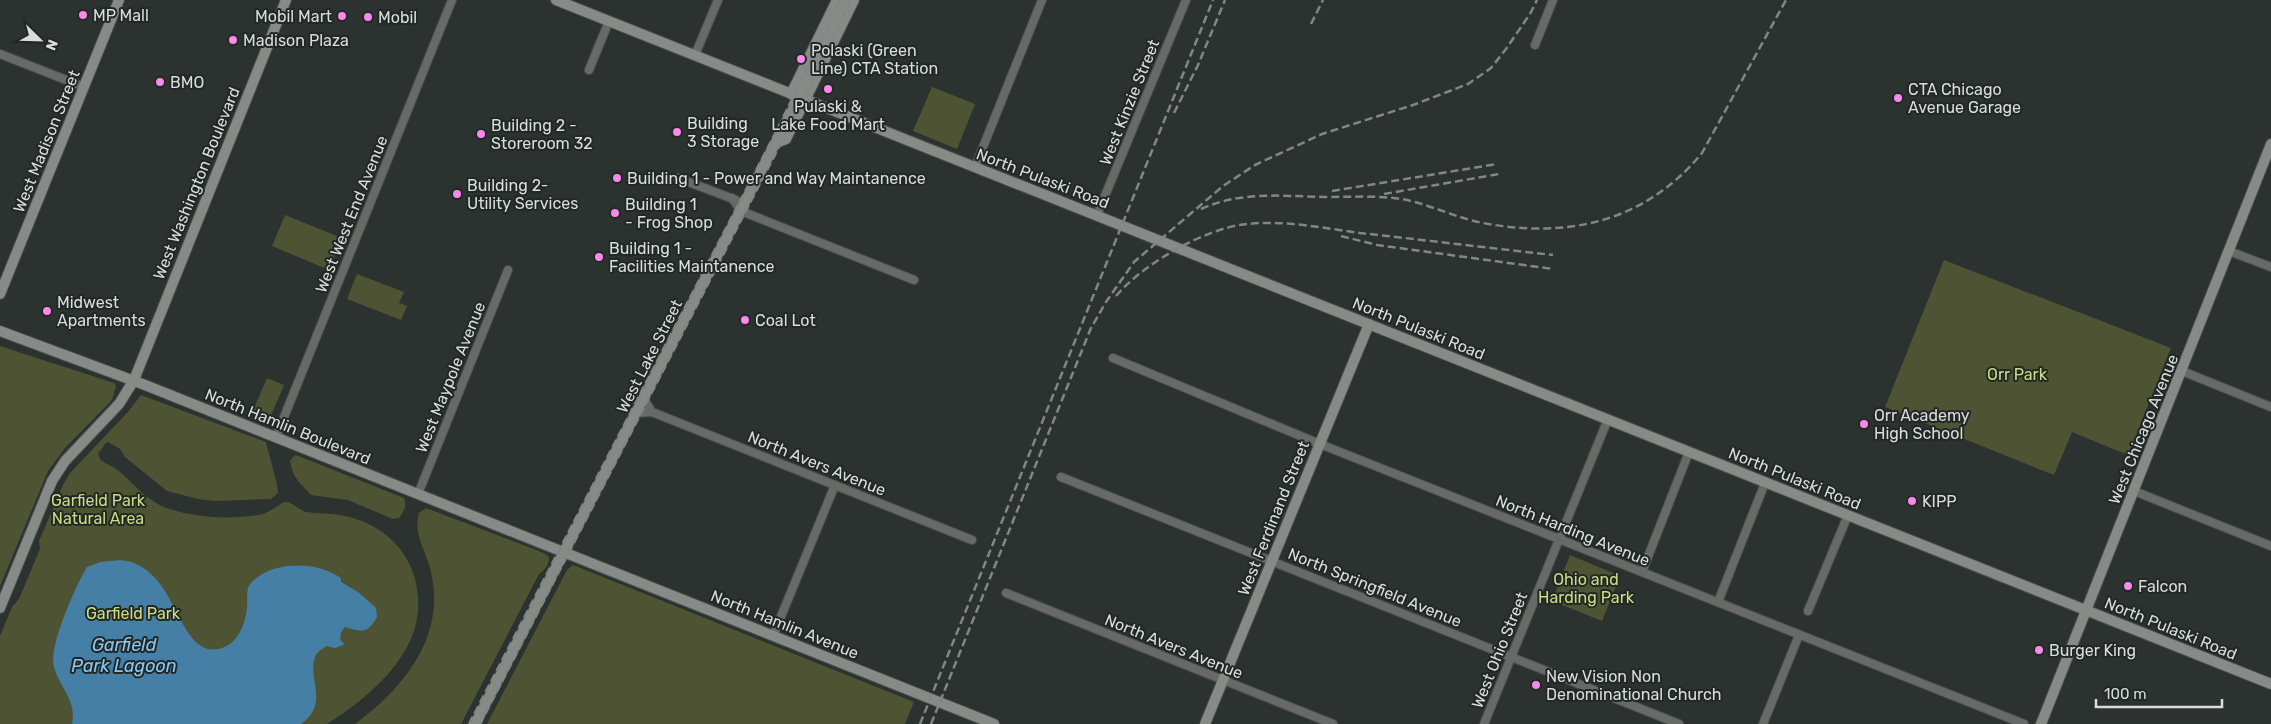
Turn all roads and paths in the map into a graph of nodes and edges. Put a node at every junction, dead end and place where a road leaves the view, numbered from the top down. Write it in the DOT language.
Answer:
graph roads {
  1 [pos="119,0"];
  2 [pos="286,0"];
  3 [pos="452,0"];
  4 [pos="556,0"];
  5 [pos="718,0"];
  6 [pos="837,0"];
  7 [pos="846,0"];
  8 [pos="854,0"];
  9 [pos="1042,0"];
  10 [pos="1186,0"];
  11 [pos="1553,0"];
  12 [pos="609,21"];
  13 [pos="1535,45"];
  14 [pos="0,54"];
  15 [pos="695,55"];
  16 [pos="589,70"];
  17 [pos="84,87"];
  18 [pos="798,97"];
  19 [pos="2271,144"];
  20 [pos="976,167"];
  21 [pos="678,178"];
  22 [pos="742,207"];
  23 [pos="1098,215"];
  24 [pos="2229,250"];
  25 [pos="2271,267"];
  26 [pos="508,270"];
  27 [pos="914,280"];
  28 [pos="0,294"];
  29 [pos="1369,324"];
  30 [pos="0,331"];
  31 [pos="1113,358"];
  32 [pos="2182,371"];
  33 [pos="134,380"];
  34 [pos="644,399"];
  35 [pos="2271,407"];
  36 [pos="652,412"];
  37 [pos="636,413"];
  38 [pos="1608,420"];
  39 [pos="276,438"];
  40 [pos="1320,444"];
  41 [pos="1689,452"];
  42 [pos="1061,477"];
  43 [pos="1765,482"];
  44 [pos="835,485"];
  45 [pos="2134,491"];
  46 [pos="418,494"];
  47 [pos="1848,516"];
  48 [pos="1559,539"];
  49 [pos="972,540"];
  50 [pos="2271,546"];
  51 [pos="551,547"];
  52 [pos="570,555"];
  53 [pos="1272,561"];
  54 [pos="555,571"];
  55 [pos="1642,572"];
  56 [pos="1006,593"];
  57 [pos="1718,602"];
  58 [pos="0,608"];
  59 [pos="534,610"];
  60 [pos="1808,611"];
  61 [pos="2086,611"];
  62 [pos="1799,635"];
  63 [pos="773,636"];
  64 [pos="1511,657"];
  65 [pos="1223,680"];
  66 [pos="2271,684"];
  67 [pos="475,724"];
  68 [pos="994,724"];
  69 [pos="1205,724"];
  70 [pos="1333,724"];
  71 [pos="1484,724"];
  72 [pos="1680,724"];
  73 [pos="1763,724"];
  74 [pos="2024,724"];
  75 [pos="2041,724"];
  1 -- 17 [label="main road, West Madison Street"];
  2 -- 33 [label="main road, West Washington Boulevard"];
  3 -- 39 [label="street, West West End Avenue"];
  4 -- 12 [label="main road, North Pulaski Road"];
  5 -- 15 [label="street"];
  6 -- 18 [label="main road, West Lake Street"];
  7 -- 18 [label="main road, West Lake Street"];
  8 -- 18 [label="main road, West Lake Street"];
  9 -- 20 [label="street"];
  10 -- 23 [label="street, West Kinzie Street"];
  11 -- 13 [label="street"];
  12 -- 15 [label="main road, North Pulaski Road"];
  12 -- 16 [label="street"];
  14 -- 17 [label="street"];
  15 -- 18 [label="main road, North Pulaski Road"];
  17 -- 28 [label="main road, West Madison Street"];
  18 -- 20 [label="main road, North Pulaski Road"];
  18 -- 22 [label="main road, West Lake Street"];
  19 -- 24 [label="main road, West Chicago Avenue"];
  20 -- 23 [label="main road, North Pulaski Road"];
  21 -- 22 [label="street"];
  22 -- 27 [label="street"];
  22 -- 34 [label="main road, West Lake Street"];
  23 -- 29 [label="main road, North Pulaski Road"];
  24 -- 25 [label="street"];
  24 -- 32 [label="main road, West Chicago Avenue"];
  26 -- 46 [label="street, West Maypole Avenue"];
  29 -- 38 [label="main road, North Pulaski Road"];
  29 -- 40 [label="main road, West Ferdinand Street"];
  30 -- 33 [label="main road, North Hamlin Boulevard"];
  31 -- 40 [label="street, North Harding Avenue"];
  32 -- 35 [label="street"];
  32 -- 45 [label="main road, West Chicago Avenue"];
  33 -- 39 [label="main road, North Hamlin Boulevard"];
  33 -- 58 [label="main road, West Washington Boulevard"];
  34 -- 36 [label="street"];
  34 -- 37 [label="main road, West Lake Street"];
  36 -- 37 [label="street, North Avers Avenue"];
  36 -- 44 [label="street, North Avers Avenue"];
  37 -- 52 [label="main road, West Lake Street"];
  38 -- 41 [label="main road, North Pulaski Road"];
  38 -- 48 [label="street, West Ohio Street"];
  39 -- 46 [label="main road, North Hamlin Boulevard"];
  40 -- 48 [label="street, North Harding Avenue"];
  40 -- 53 [label="main road, West Ferdinand Street"];
  41 -- 43 [label="main road, North Pulaski Road"];
  41 -- 55 [label="street"];
  42 -- 53 [label="street, North Springfield Avenue"];
  43 -- 47 [label="main road, North Pulaski Road"];
  43 -- 57 [label="street"];
  44 -- 49 [label="street, North Avers Avenue"];
  44 -- 63 [label="street"];
  45 -- 50 [label="street"];
  45 -- 61 [label="main road, West Chicago Avenue"];
  46 -- 51 [label="main road, North Hamlin Boulevard"];
  47 -- 60 [label="street"];
  47 -- 61 [label="main road, North Pulaski Road"];
  48 -- 55 [label="street, North Harding Avenue"];
  48 -- 64 [label="street, West Ohio Street"];
  51 -- 52 [label="main road, North Hamlin Boulevard"];
  51 -- 54 [label="main road"];
  52 -- 54 [label="main road, West Lake Street"];
  52 -- 59 [label="main road"];
  52 -- 63 [label="main road, North Hamlin Avenue"];
  53 -- 64 [label="street, North Springfield Avenue"];
  53 -- 65 [label="main road, West Ferdinand Street"];
  54 -- 59 [label="main road, West Lake Street"];
  55 -- 57 [label="street, North Harding Avenue"];
  56 -- 65 [label="street, North Avers Avenue"];
  57 -- 62 [label="street, North Harding Avenue"];
  59 -- 67 [label="main road, West Lake Street"];
  61 -- 66 [label="main road, North Pulaski Road"];
  61 -- 75 [label="main road, West Chicago Avenue"];
  62 -- 73 [label="street"];
  62 -- 74 [label="street, North Harding Avenue"];
  63 -- 68 [label="main road, North Hamlin Avenue"];
  64 -- 71 [label="street, West Ohio Street"];
  64 -- 72 [label="street, North Springfield Avenue"];
  65 -- 69 [label="main road, West Ferdinand Street"];
  65 -- 70 [label="street, North Avers Avenue"];
}
